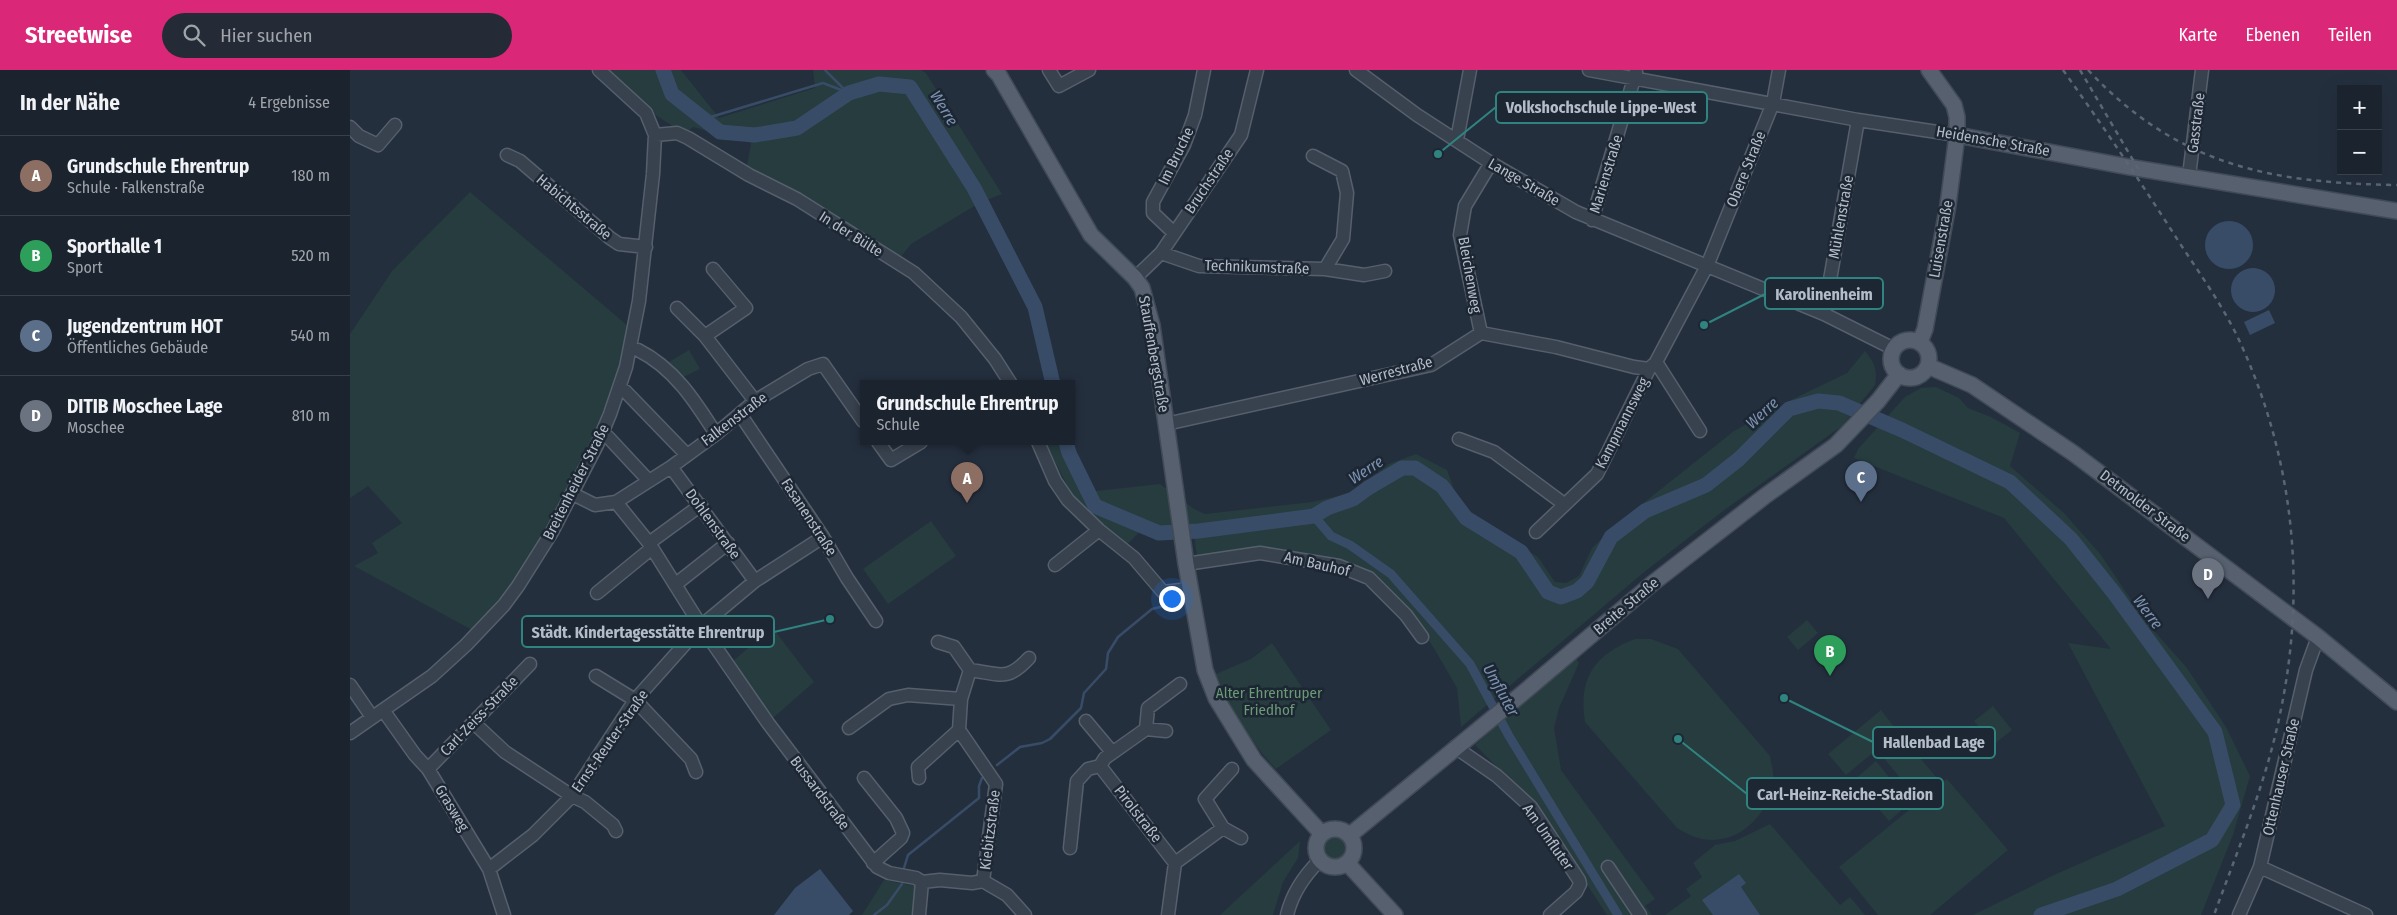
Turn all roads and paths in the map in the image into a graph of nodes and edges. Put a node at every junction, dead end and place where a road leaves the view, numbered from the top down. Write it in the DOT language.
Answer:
graph roads {
  1 [pos="599,70"];
  2 [pos="994,70"];
  3 [pos="1049,70"];
  4 [pos="1089,70"];
  5 [pos="1204,70"];
  6 [pos="1257,70"];
  7 [pos="1356,70"];
  8 [pos="1470,70"];
  9 [pos="1589,70"];
  10 [pos="1779,70"];
  11 [pos="1929,70"];
  12 [pos="2202,70"];
  13 [pos="1636,74"];
  14 [pos="1773,103"];
  15 [pos="1858,120"];
  16 [pos="395,124"];
  17 [pos="355,132"];
  18 [pos="655,135"];
  19 [pos="1957,135"];
  20 [pos="1457,140"];
  21 [pos="507,155"];
  22 [pos="1313,156"];
  23 [pos="1491,163"];
  24 [pos="2189,176"];
  25 [pos="2397,211"];
  26 [pos="1592,220"];
  27 [pos="1174,233"];
  28 [pos="646,247"];
  29 [pos="1161,253"];
  30 [pos="1707,266"];
  31 [pos="713,269"];
  32 [pos="1325,269"];
  33 [pos="1385,271"];
  34 [pos="1135,278"];
  35 [pos="677,308"];
  36 [pos="1824,314"];
  37 [pos="1481,333"];
  38 [pos="705,336"];
  39 [pos="1920,342"];
  40 [pos="1894,349"];
  41 [pos="638,350"];
  42 [pos="1652,366"];
  43 [pos="1928,366"];
  44 [pos="1899,374"];
  45 [pos="1009,380"];
  46 [pos="625,391"];
  47 [pos="755,401"];
  48 [pos="740,414"];
  49 [pos="860,417"];
  50 [pos="1166,424"];
  51 [pos="1700,431"];
  52 [pos="716,434"];
  53 [pos="608,437"];
  54 [pos="1459,439"];
  55 [pos="880,445"];
  56 [pos="916,445"];
  57 [pos="1039,445"];
  58 [pos="687,455"];
  59 [pos="671,467"];
  60 [pos="649,481"];
  61 [pos="572,494"];
  62 [pos="616,502"];
  63 [pos="1564,504"];
  64 [pos="701,505"];
  65 [pos="1099,530"];
  66 [pos="1536,532"];
  67 [pos="823,537"];
  68 [pos="728,543"];
  69 [pos="651,546"];
  70 [pos="1186,564"];
  71 [pos="1055,566"];
  72 [pos="755,581"];
  73 [pos="676,584"];
  74 [pos="1190,589"];
  75 [pos="597,593"];
  76 [pos="876,621"];
  77 [pos="701,626"];
  78 [pos="1422,637"];
  79 [pos="2318,637"];
  80 [pos="938,642"];
  81 [pos="1029,658"];
  82 [pos="530,664"];
  83 [pos="970,670"];
  84 [pos="596,676"];
  85 [pos="1180,684"];
  86 [pos="350,685"];
  87 [pos="961,699"];
  88 [pos="635,700"];
  89 [pos="2397,702"];
  90 [pos="384,710"];
  91 [pos="372,717"];
  92 [pos="1086,721"];
  93 [pos="474,723"];
  94 [pos="849,728"];
  95 [pos="1146,729"];
  96 [pos="959,730"];
  97 [pos="1166,731"];
  98 [pos="350,733"];
  99 [pos="1455,747"];
  100 [pos="1112,752"];
  101 [pos="1100,766"];
  102 [pos="428,769"];
  103 [pos="1232,769"];
  104 [pos="696,772"];
  105 [pos="864,778"];
  106 [pos="919,778"];
  107 [pos="572,796"];
  108 [pos="1223,828"];
  109 [pos="616,831"];
  110 [pos="1322,834"];
  111 [pos="1350,835"];
  112 [pos="1241,838"];
  113 [pos="1070,848"];
  114 [pos="1320,861"];
  115 [pos="873,862"];
  116 [pos="1175,863"];
  117 [pos="1348,864"];
  118 [pos="2260,866"];
  119 [pos="1608,867"];
  120 [pos="489,869"];
  121 [pos="983,880"];
  122 [pos="922,882"];
  123 [pos="504,915"];
  124 [pos="919,915"];
  125 [pos="1025,915"];
  126 [pos="1168,915"];
  127 [pos="1286,915"];
  128 [pos="1395,915"];
  129 [pos="1550,915"];
  130 [pos="1640,915"];
  131 [pos="2239,915"];
  132 [pos="2366,915"];
  1 -- 18 [label="street, Breitenheider Straße"];
  2 -- 34 [label="main road, Stauffenbergstraße"];
  3 -- 4 [label="street"];
  5 -- 27 [label="street, Im Bruche"];
  6 -- 27 [label="street, Bruchstraße"];
  7 -- 20 [label="street, Lange Straße"];
  8 -- 20 [label="street"];
  9 -- 13 [label="street, Heidensche Straße"];
  10 -- 14 [label="street, Obere Straße"];
  11 -- 19 [label="main road, Luisenstraße"];
  12 -- 24 [label="street, Gasstraße"];
  13 -- 14 [label="street, Heidensche Straße"];
  13 -- 26 [label="street, Marienstraße"];
  14 -- 15 [label="street, Heidensche Straße"];
  14 -- 30 [label="street, Obere Straße"];
  15 -- 19 [label="street, Heidensche Straße"];
  15 -- 36 [label="street, Mühlenstraße"];
  16 -- 17 [label="street"];
  18 -- 28 [label="street, Breitenheider Straße"];
  18 -- 45 [label="street, In der Bülte"];
  19 -- 24 [label="main road, Heidensche Straße"];
  19 -- 39 [label="main road, Luisenstraße"];
  20 -- 23 [label="street, Lange Straße"];
  21 -- 28 [label="street, Habichtsstraße"];
  22 -- 32 [label="street, Technikumstraße"];
  23 -- 26 [label="street, Lange Straße"];
  23 -- 37 [label="street, Bleichenweg"];
  24 -- 25 [label="main road, Heidensche Straße"];
  26 -- 30 [label="street, Lange Straße"];
  27 -- 29 [label="street, Bruchstraße"];
  28 -- 61 [label="street, Breitenheider Straße"];
  29 -- 32 [label="street, Technikumstraße"];
  29 -- 34 [label="street, Bruchstraße"];
  30 -- 36 [label="street"];
  30 -- 42 [label="street, Obere Straße"];
  31 -- 38 [label="street"];
  32 -- 33 [label="street, Technikumstraße"];
  34 -- 50 [label="main road, Stauffenbergstraße"];
  35 -- 38 [label="street"];
  36 -- 40 [label="street"];
  37 -- 42 [label="street"];
  37 -- 50 [label="street, Werrestraße"];
  38 -- 47 [label="street"];
  39 -- 40 [label="main road"];
  39 -- 43 [label="main road"];
  40 -- 44 [label="main road"];
  41 -- 52 [label="street"];
  42 -- 51 [label="street"];
  42 -- 63 [label="street, Kampmannsweg"];
  43 -- 44 [label="main road"];
  43 -- 79 [label="main road, Detmolder Straße"];
  44 -- 99 [label="main road, Breite Straße"];
  46 -- 58 [label="street"];
  47 -- 48 [label="street, Falkenstraße"];
  47 -- 49 [label="street, Falkenstraße"];
  48 -- 52 [label="street, Falkenstraße"];
  48 -- 67 [label="street, Fasanenstraße"];
  50 -- 70 [label="main road, Stauffenbergstraße"];
  52 -- 58 [label="street, Falkenstraße"];
  53 -- 60 [label="street"];
  54 -- 63 [label="street"];
  55 -- 56 [label="street"];
  57 -- 65 [label="street"];
  58 -- 59 [label="street, Falkenstraße"];
  59 -- 60 [label="street, Falkenstraße"];
  59 -- 64 [label="street, Dohlenstraße"];
  60 -- 62 [label="street, Falkenstraße"];
  61 -- 62 [label="street"];
  61 -- 90 [label="street, Breitenheider Straße"];
  62 -- 69 [label="street, Bussardstraße"];
  63 -- 66 [label="street, Kampmannsweg"];
  64 -- 68 [label="street, Dohlenstraße"];
  64 -- 69 [label="street"];
  65 -- 71 [label="street"];
  65 -- 74 [label="street"];
  67 -- 72 [label="street, Ernst-Reuter-Straße"];
  67 -- 76 [label="street, Fasanenstraße"];
  68 -- 72 [label="street, Dohlenstraße"];
  68 -- 73 [label="street"];
  69 -- 73 [label="street, Bussardstraße"];
  69 -- 75 [label="street"];
  70 -- 74 [label="main road, Stauffenbergstraße"];
  70 -- 78 [label="street, Am Bauhof"];
  72 -- 77 [label="street, Ernst-Reuter-Straße"];
  73 -- 77 [label="street, Bussardstraße"];
  74 -- 110 [label="main road, Stauffenbergstraße"];
  77 -- 88 [label="street, Ernst-Reuter-Straße"];
  77 -- 115 [label="street, Bussardstraße"];
  79 -- 89 [label="main road, Detmolder Straße"];
  79 -- 118 [label="street, Ottenhauser Straße"];
  80 -- 83 [label="street"];
  81 -- 83 [label="street"];
  82 -- 93 [label="street, Carl-Zeiss-Straße"];
  83 -- 87 [label="street"];
  84 -- 88 [label="street"];
  85 -- 95 [label="street"];
  86 -- 91 [label="street"];
  87 -- 94 [label="street"];
  87 -- 96 [label="street"];
  88 -- 104 [label="street"];
  88 -- 107 [label="street, Ernst-Reuter-Straße"];
  90 -- 91 [label="street, Breitenheider Straße"];
  90 -- 102 [label="street, Grasweg"];
  91 -- 98 [label="street, Breitenheider Straße"];
  92 -- 100 [label="street"];
  93 -- 102 [label="street, Carl-Zeiss-Straße"];
  93 -- 107 [label="street"];
  95 -- 97 [label="street"];
  95 -- 100 [label="street"];
  96 -- 106 [label="street"];
  96 -- 121 [label="street, Kiebitzstraße"];
  99 -- 111 [label="main road, Breite Straße"];
  99 -- 129 [label="street, Am Umfluter"];
  100 -- 101 [label="street"];
  101 -- 113 [label="street"];
  101 -- 116 [label="street, Pirolstraße"];
  102 -- 120 [label="street, Grasweg"];
  103 -- 108 [label="street"];
  105 -- 115 [label="street"];
  107 -- 109 [label="street"];
  107 -- 120 [label="street, Ernst-Reuter-Straße"];
  108 -- 112 [label="street"];
  108 -- 116 [label="street"];
  110 -- 111 [label="main road"];
  110 -- 114 [label="main road"];
  111 -- 117 [label="main road"];
  114 -- 117 [label="main road"];
  114 -- 127 [label="street"];
  115 -- 122 [label="street, Bussardstraße"];
  116 -- 126 [label="street"];
  117 -- 128 [label="main road"];
  118 -- 131 [label="street, Ottenhauser Straße"];
  118 -- 132 [label="street"];
  119 -- 130 [label="street"];
  120 -- 123 [label="street, Grasweg"];
  121 -- 122 [label="street, Bussardstraße"];
  121 -- 125 [label="street"];
  122 -- 124 [label="street"];
}
